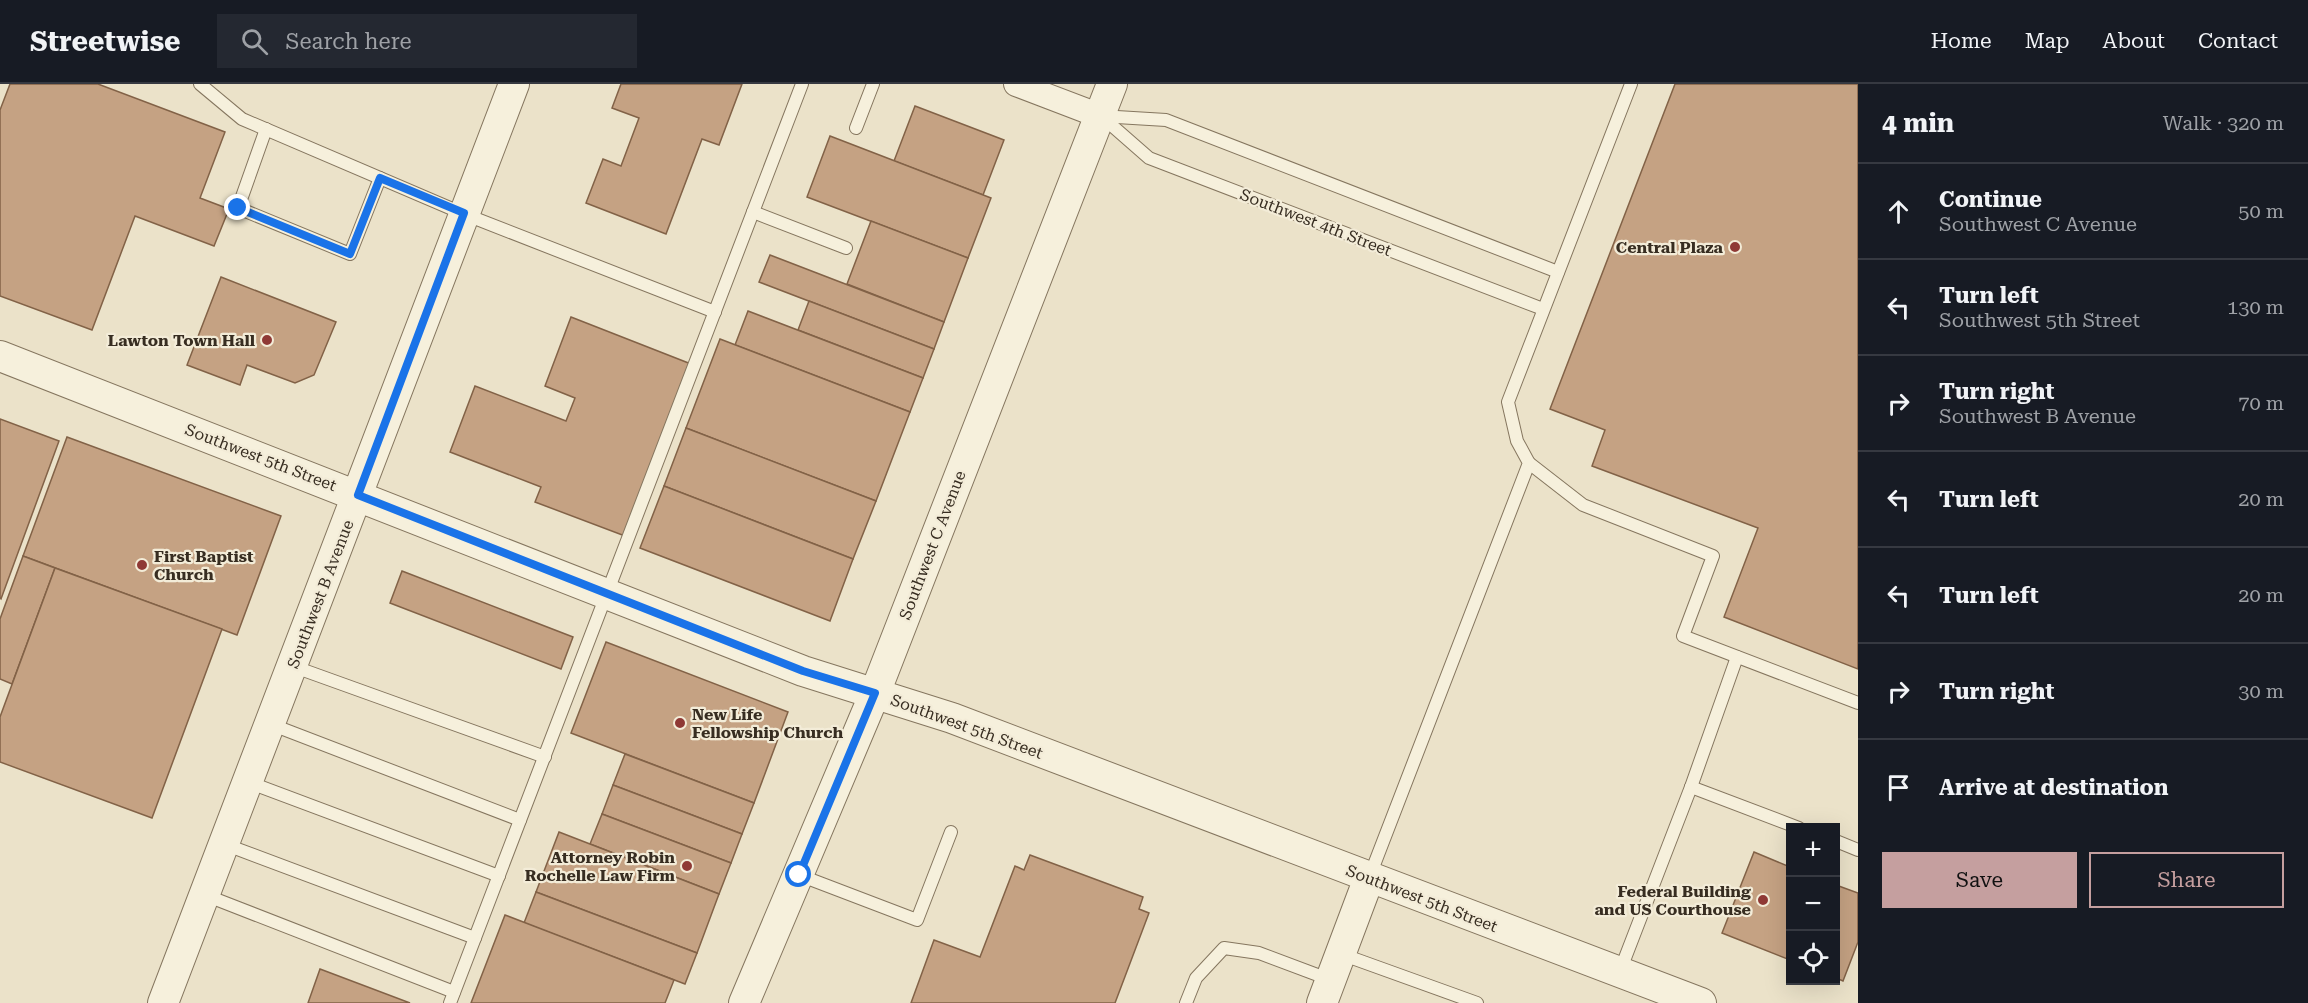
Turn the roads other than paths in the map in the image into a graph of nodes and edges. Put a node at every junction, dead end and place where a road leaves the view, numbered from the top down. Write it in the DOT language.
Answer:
graph roads {
  1 [pos="200,84"];
  2 [pos="514,84"];
  3 [pos="802,84"];
  4 [pos="873,84"];
  5 [pos="1016,84"];
  6 [pos="1112,84"];
  7 [pos="1631,84"];
  8 [pos="1100,116"];
  9 [pos="856,128"];
  10 [pos="266,129"];
  11 [pos="380,178"];
  12 [pos="753,212"];
  13 [pos="464,213"];
  14 [pos="846,248"];
  15 [pos="1558,272"];
  16 [pos="1544,309"];
  17 [pos="715,312"];
  18 [pos="0,356"];
  19 [pos="1529,463"];
  20 [pos="358,495"];
  21 [pos="608,593"];
  22 [pos="1737,657"];
  23 [pos="292,666"];
  24 [pos="875,693"];
  25 [pos="1858,704"];
  26 [pos="270,724"];
  27 [pos="545,757"];
  28 [pos="248,782"];
  29 [pos="1691,787"];
  30 [pos="520,820"];
  31 [pos="1786,823"];
  32 [pos="951,832"];
  33 [pos="1840,843"];
  34 [pos="224,844"];
  35 [pos="1858,850"];
  36 [pos="799,875"];
  37 [pos="499,876"];
  38 [pos="1369,878"];
  39 [pos="205,895"];
  40 [pos="475,938"];
  41 [pos="1620,972"];
  42 [pos="1331,979"];
  43 [pos="452,998"];
  44 [pos="1451,999"];
  45 [pos="163,1003"];
  46 [pos="744,1003"];
  47 [pos="1186,1003"];
  48 [pos="1477,1003"];
  49 [pos="1701,1003"];
  1 -- 10 [label="lane"];
  2 -- 13 [label="street, Southwest B Avenue"];
  3 -- 12 [label="lane"];
  4 -- 9 [label="lane"];
  5 -- 8 [label="street, Southwest 4th Street"];
  6 -- 8 [label="street, Southwest C Avenue"];
  7 -- 15 [label="lane"];
  8 -- 15 [label="lane, Southwest 4th Street"];
  8 -- 16 [label="lane, Southwest 4th Street"];
  8 -- 24 [label="street, Southwest C Avenue"];
  10 -- 11 [label="lane"];
  10 -- 11 [label="lane"];
  11 -- 13 [label="lane"];
  12 -- 14 [label="lane"];
  12 -- 17 [label="lane"];
  13 -- 17 [label="lane"];
  13 -- 20 [label="street, Southwest B Avenue"];
  15 -- 16 [label="lane"];
  16 -- 19 [label="lane"];
  17 -- 21 [label="lane"];
  18 -- 20 [label="street, Southwest 5th Street"];
  19 -- 22 [label="lane"];
  19 -- 38 [label="lane"];
  20 -- 21 [label="street, Southwest 5th Street"];
  20 -- 23 [label="street, Southwest B Avenue"];
  21 -- 24 [label="street, Southwest 5th Street"];
  21 -- 27 [label="lane"];
  22 -- 25 [label="lane"];
  22 -- 29 [label="lane"];
  23 -- 26 [label="street, Southwest B Avenue"];
  23 -- 27 [label="lane"];
  24 -- 36 [label="street, Southwest C Avenue"];
  24 -- 38 [label="street, Southwest 5th Street"];
  26 -- 28 [label="street, Southwest B Avenue"];
  26 -- 30 [label="lane"];
  27 -- 30 [label="lane"];
  28 -- 34 [label="street, Southwest B Avenue"];
  28 -- 37 [label="lane"];
  29 -- 31 [label="lane"];
  29 -- 41 [label="lane"];
  30 -- 37 [label="lane"];
  32 -- 36 [label="lane"];
  33 -- 35 [label="lane"];
  34 -- 39 [label="street, Southwest B Avenue"];
  34 -- 40 [label="lane"];
  36 -- 46 [label="street, Southwest C Avenue"];
  37 -- 40 [label="lane"];
  38 -- 41 [label="street, Southwest 5th Street"];
  38 -- 42 [label="street"];
  39 -- 43 [label="lane"];
  39 -- 45 [label="street, Southwest B Avenue"];
  40 -- 43 [label="lane"];
  41 -- 49 [label="street, Southwest 5th Street"];
  42 -- 44 [label="lane"];
  42 -- 47 [label="lane"];
  44 -- 48 [label="lane"];
}
